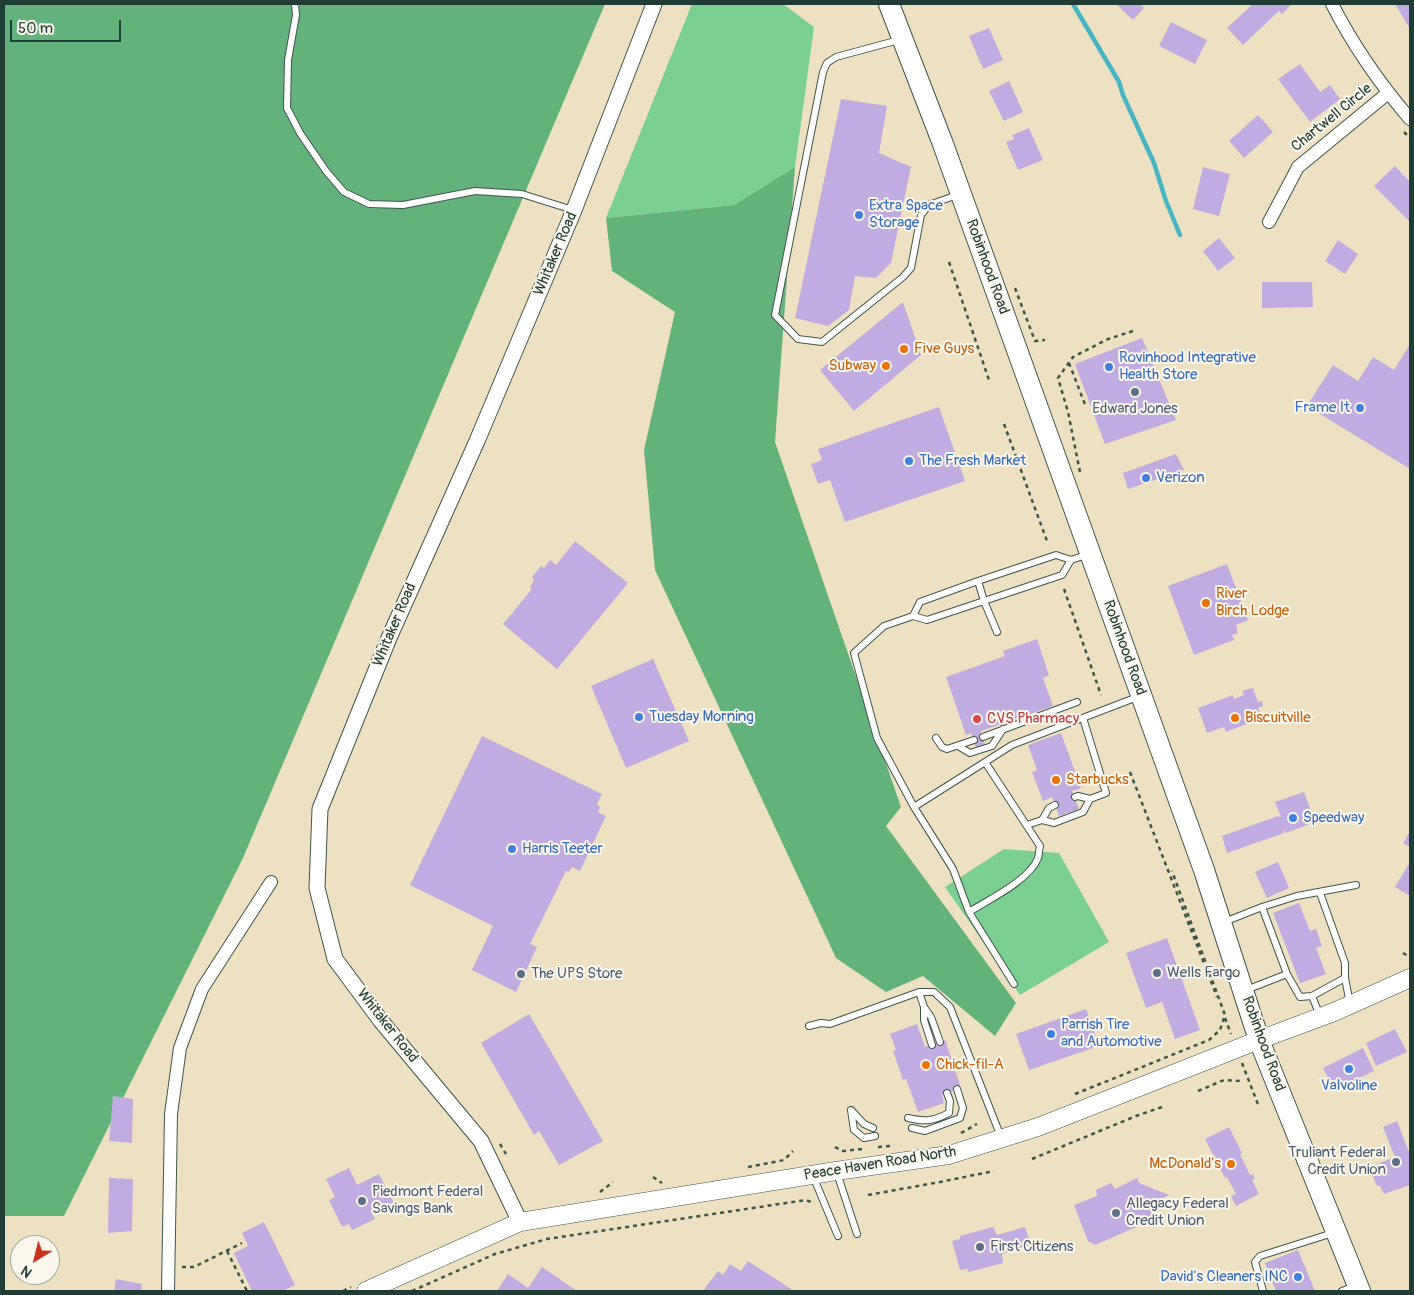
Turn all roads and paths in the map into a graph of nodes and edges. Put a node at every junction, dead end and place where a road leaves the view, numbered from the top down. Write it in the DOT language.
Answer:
graph roads {
  1 [pos="296,4"];
  2 [pos="654,4"];
  3 [pos="889,4"];
  4 [pos="1332,4"];
  5 [pos="902,39"];
  6 [pos="1388,93"];
  7 [pos="1410,119"];
  8 [pos="961,194"];
  9 [pos="574,210"];
  10 [pos="1269,222"];
  11 [pos="949,262"];
  12 [pos="1133,331"];
  13 [pos="1069,363"];
  14 [pos="990,383"];
  15 [pos="1086,407"];
  16 [pos="1004,424"];
  17 [pos="1081,473"];
  18 [pos="1047,542"];
  19 [pos="1090,554"];
  20 [pos="1071,560"];
  21 [pos="978,581"];
  22 [pos="1064,589"];
  23 [pos="984,601"];
  24 [pos="913,616"];
  25 [pos="997,632"];
  26 [pos="1101,695"];
  27 [pos="1141,695"];
  28 [pos="1077,702"];
  29 [pos="1082,718"];
  30 [pos="1002,729"];
  31 [pos="983,737"];
  32 [pos="936,738"];
  33 [pos="974,740"];
  34 [pos="958,746"];
  35 [pos="985,762"];
  36 [pos="1130,772"];
  37 [pos="1075,797"];
  38 [pos="1090,799"];
  39 [pos="1055,804"];
  40 [pos="914,807"];
  41 [pos="1042,820"];
  42 [pos="1027,825"];
  43 [pos="1172,871"];
  44 [pos="271,882"];
  45 [pos="1356,885"];
  46 [pos="1320,893"];
  47 [pos="1262,907"];
  48 [pos="969,912"];
  49 [pos="1221,923"];
  50 [pos="1403,953"];
  51 [pos="1410,957"];
  52 [pos="1287,974"];
  53 [pos="1344,978"];
  54 [pos="1410,978"];
  55 [pos="1014,984"];
  56 [pos="1244,991"];
  57 [pos="918,992"];
  58 [pos="1312,996"];
  59 [pos="1350,1005"];
  60 [pos="924,1007"];
  61 [pos="1321,1017"];
  62 [pos="810,1026"];
  63 [pos="1259,1040"];
  64 [pos="940,1042"];
  65 [pos="1234,1042"];
  66 [pos="932,1045"];
  67 [pos="1241,1060"];
  68 [pos="1242,1080"];
  69 [pos="957,1090"];
  70 [pos="1198,1092"];
  71 [pos="947,1093"];
  72 [pos="1068,1096"];
  73 [pos="1162,1107"];
  74 [pos="1259,1107"];
  75 [pos="908,1118"];
  76 [pos="977,1124"];
  77 [pos="872,1128"];
  78 [pos="912,1128"];
  79 [pos="961,1134"];
  80 [pos="875,1136"];
  81 [pos="496,1138"];
  82 [pos="1002,1138"];
  83 [pos="897,1145"];
  84 [pos="835,1147"];
  85 [pos="794,1151"];
  86 [pos="506,1154"];
  87 [pos="1032,1159"];
  88 [pos="745,1168"];
  89 [pos="836,1170"];
  90 [pos="994,1171"];
  91 [pos="812,1174"];
  92 [pos="653,1177"];
  93 [pos="612,1182"];
  94 [pos="663,1183"];
  95 [pos="592,1194"];
  96 [pos="868,1194"];
  97 [pos="819,1205"];
  98 [pos="520,1222"];
  99 [pos="1336,1232"];
  100 [pos="856,1234"];
  101 [pos="838,1236"];
  102 [pos="242,1243"];
  103 [pos="227,1250"];
  104 [pos="180,1267"];
  105 [pos="1353,1289"];
  106 [pos="168,1291"];
  107 [pos="246,1291"];
  108 [pos="366,1291"];
  109 [pos="412,1291"];
  110 [pos="1263,1291"];
  1 -- 9 [label="lane"];
  2 -- 9 [label="street, Whitaker Road"];
  3 -- 5 [label="main road, Robinhood Road"];
  4 -- 6 [label="street"];
  5 -- 8 [label="main road, Robinhood Road"];
  5 -- 8 [label="lane"];
  6 -- 7 [label="street"];
  6 -- 10 [label="street, Chartwell Circle"];
  8 -- 19 [label="main road, Robinhood Road"];
  9 -- 98 [label="street, Whitaker Road"];
  11 -- 14 [label="path"];
  12 -- 13 [label="path"];
  13 -- 15 [label="path"];
  13 -- 17 [label="path"];
  16 -- 18 [label="path"];
  19 -- 20 [label="lane"];
  19 -- 27 [label="main road, Robinhood Road"];
  20 -- 21 [label="lane"];
  20 -- 23 [label="lane"];
  21 -- 23 [label="lane"];
  21 -- 24 [label="lane"];
  22 -- 26 [label="path"];
  23 -- 24 [label="lane"];
  23 -- 25 [label="lane"];
  24 -- 40 [label="lane"];
  27 -- 29 [label="lane"];
  27 -- 49 [label="main road, Robinhood Road"];
  28 -- 30 [label="lane"];
  29 -- 35 [label="lane"];
  29 -- 38 [label="lane"];
  30 -- 31 [label="lane"];
  30 -- 34 [label="lane"];
  32 -- 34 [label="lane"];
  33 -- 34 [label="lane"];
  35 -- 40 [label="lane"];
  35 -- 42 [label="lane"];
  36 -- 65 [label="path"];
  37 -- 38 [label="lane"];
  38 -- 41 [label="lane"];
  39 -- 41 [label="lane"];
  40 -- 48 [label="lane"];
  41 -- 42 [label="lane"];
  42 -- 48 [label="lane"];
  43 -- 72 [label="path"];
  44 -- 106 [label="street"];
  45 -- 46 [label="lane"];
  46 -- 47 [label="lane"];
  46 -- 53 [label="lane"];
  47 -- 49 [label="lane"];
  47 -- 52 [label="lane"];
  48 -- 55 [label="lane"];
  49 -- 56 [label="main road, Robinhood Road"];
  50 -- 51 [label="path"];
  52 -- 56 [label="lane"];
  52 -- 58 [label="lane"];
  53 -- 58 [label="lane"];
  53 -- 59 [label="lane"];
  54 -- 59 [label="main road, Peace Haven Road North"];
  56 -- 63 [label="main road, Robinhood Road"];
  57 -- 60 [label="lane"];
  57 -- 62 [label="lane"];
  57 -- 82 [label="lane"];
  58 -- 61 [label="lane"];
  59 -- 61 [label="main road, Peace Haven Road North"];
  60 -- 64 [label="lane"];
  60 -- 66 [label="lane"];
  61 -- 63 [label="main road, Peace Haven Road North"];
  63 -- 82 [label="main road, Peace Haven Road North"];
  63 -- 99 [label="main road, Robinhood Road"];
  67 -- 74 [label="path"];
  68 -- 70 [label="path"];
  69 -- 78 [label="lane"];
  71 -- 75 [label="lane"];
  73 -- 87 [label="path"];
  76 -- 79 [label="path"];
  77 -- 80 [label="lane"];
  81 -- 86 [label="path"];
  82 -- 89 [label="main road, Peace Haven Road North"];
  83 -- 84 [label="path"];
  85 -- 88 [label="path"];
  89 -- 91 [label="main road, Peace Haven Road North"];
  89 -- 100 [label="lane"];
  90 -- 96 [label="path"];
  91 -- 98 [label="main road, Peace Haven Road North"];
  91 -- 101 [label="lane"];
  92 -- 94 [label="path"];
  93 -- 95 [label="path"];
  97 -- 109 [label="path"];
  98 -- 108 [label="main road, Peace Haven Road North"];
  99 -- 105 [label="main road, Robinhood Road"];
  99 -- 110 [label="lane"];
  102 -- 103 [label="path"];
  103 -- 104 [label="path"];
  103 -- 107 [label="path"];
}
